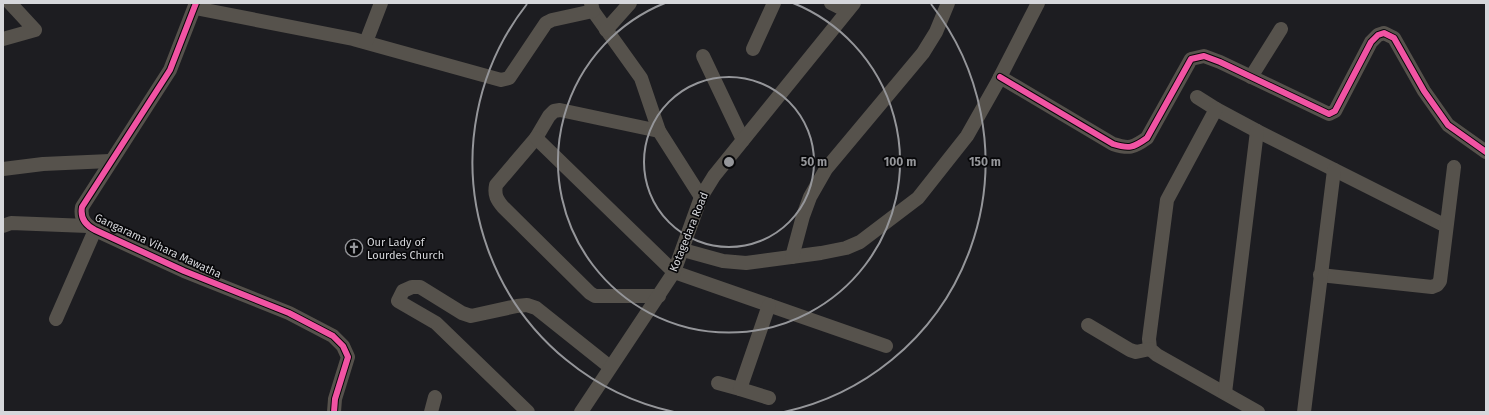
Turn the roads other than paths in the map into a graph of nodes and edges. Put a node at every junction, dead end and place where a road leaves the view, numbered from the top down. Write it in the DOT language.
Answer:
graph roads {
  1 [pos="10,3"];
  2 [pos="381,3"];
  3 [pos="630,3"];
  4 [pos="774,3"];
  5 [pos="831,3"];
  6 [pos="948,3"];
  7 [pos="1038,3"];
  8 [pos="196,5"];
  9 [pos="592,7"];
  10 [pos="850,7"];
  11 [pos="606,30"];
  12 [pos="1281,30"];
  13 [pos="3,39"];
  14 [pos="366,42"];
  15 [pos="753,49"];
  16 [pos="703,56"];
  17 [pos="1000,76"];
  18 [pos="1251,77"];
  19 [pos="1197,98"];
  20 [pos="1216,109"];
  21 [pos="658,131"];
  22 [pos="1257,131"];
  23 [pos="536,138"];
  24 [pos="743,140"];
  25 [pos="1486,152"];
  26 [pos="110,161"];
  27 [pos="1454,167"];
  28 [pos="3,169"];
  29 [pos="1334,170"];
  30 [pos="701,197"];
  31 [pos="3,226"];
  32 [pos="1446,226"];
  33 [pos="92,228"];
  34 [pos="683,250"];
  35 [pos="792,257"];
  36 [pos="674,272"];
  37 [pos="1320,275"];
  38 [pos="658,296"];
  39 [pos="769,305"];
  40 [pos="56,320"];
  41 [pos="1088,325"];
  42 [pos="886,346"];
  43 [pos="1150,349"];
  44 [pos="610,367"];
  45 [pos="718,383"];
  46 [pos="740,389"];
  47 [pos="1225,393"];
  48 [pos="435,397"];
  49 [pos="769,398"];
  50 [pos="334,412"];
  51 [pos="431,412"];
  52 [pos="528,412"];
  53 [pos="581,412"];
  54 [pos="1258,412"];
  55 [pos="1304,412"];
  1 -- 13 [label="street"];
  2 -- 14 [label="street"];
  3 -- 11 [label="street"];
  4 -- 15 [label="street"];
  5 -- 10 [label="street"];
  6 -- 35 [label="street"];
  7 -- 17 [label="street"];
  8 -- 14 [label="street"];
  8 -- 26 [label="street, Gangarama Vihara Mawatha"];
  9 -- 11 [label="street"];
  9 -- 14 [label="street"];
  10 -- 24 [label="street, Kotagedara Road"];
  11 -- 21 [label="street"];
  12 -- 18 [label="street"];
  16 -- 24 [label="street"];
  17 -- 18 [label="street"];
  17 -- 35 [label="street"];
  18 -- 25 [label="street"];
  19 -- 20 [label="street"];
  20 -- 22 [label="street"];
  20 -- 43 [label="street"];
  21 -- 23 [label="street"];
  21 -- 30 [label="street"];
  22 -- 29 [label="street"];
  22 -- 47 [label="street"];
  23 -- 36 [label="street"];
  23 -- 38 [label="street"];
  24 -- 30 [label="street, Kotagedara Road"];
  26 -- 28 [label="street"];
  26 -- 33 [label="street, Gangarama Vihara Mawatha"];
  27 -- 32 [label="street"];
  29 -- 32 [label="street"];
  29 -- 37 [label="street"];
  30 -- 34 [label="street, Kotagedara Road"];
  31 -- 33 [label="street"];
  32 -- 37 [label="street"];
  33 -- 40 [label="street"];
  33 -- 50 [label="street, Gangarama Vihara Mawatha"];
  34 -- 35 [label="street"];
  34 -- 36 [label="street, Kotagedara Road"];
  36 -- 38 [label="street, Kotagedara Road"];
  36 -- 39 [label="street"];
  37 -- 55 [label="street"];
  38 -- 44 [label="street, Kotagedara Road"];
  39 -- 42 [label="street"];
  39 -- 46 [label="street"];
  41 -- 43 [label="street"];
  43 -- 47 [label="street"];
  44 -- 52 [label="street"];
  44 -- 53 [label="street, Kotagedara Road"];
  45 -- 46 [label="street"];
  46 -- 49 [label="street"];
  47 -- 54 [label="street"];
  48 -- 51 [label="street"];
}
